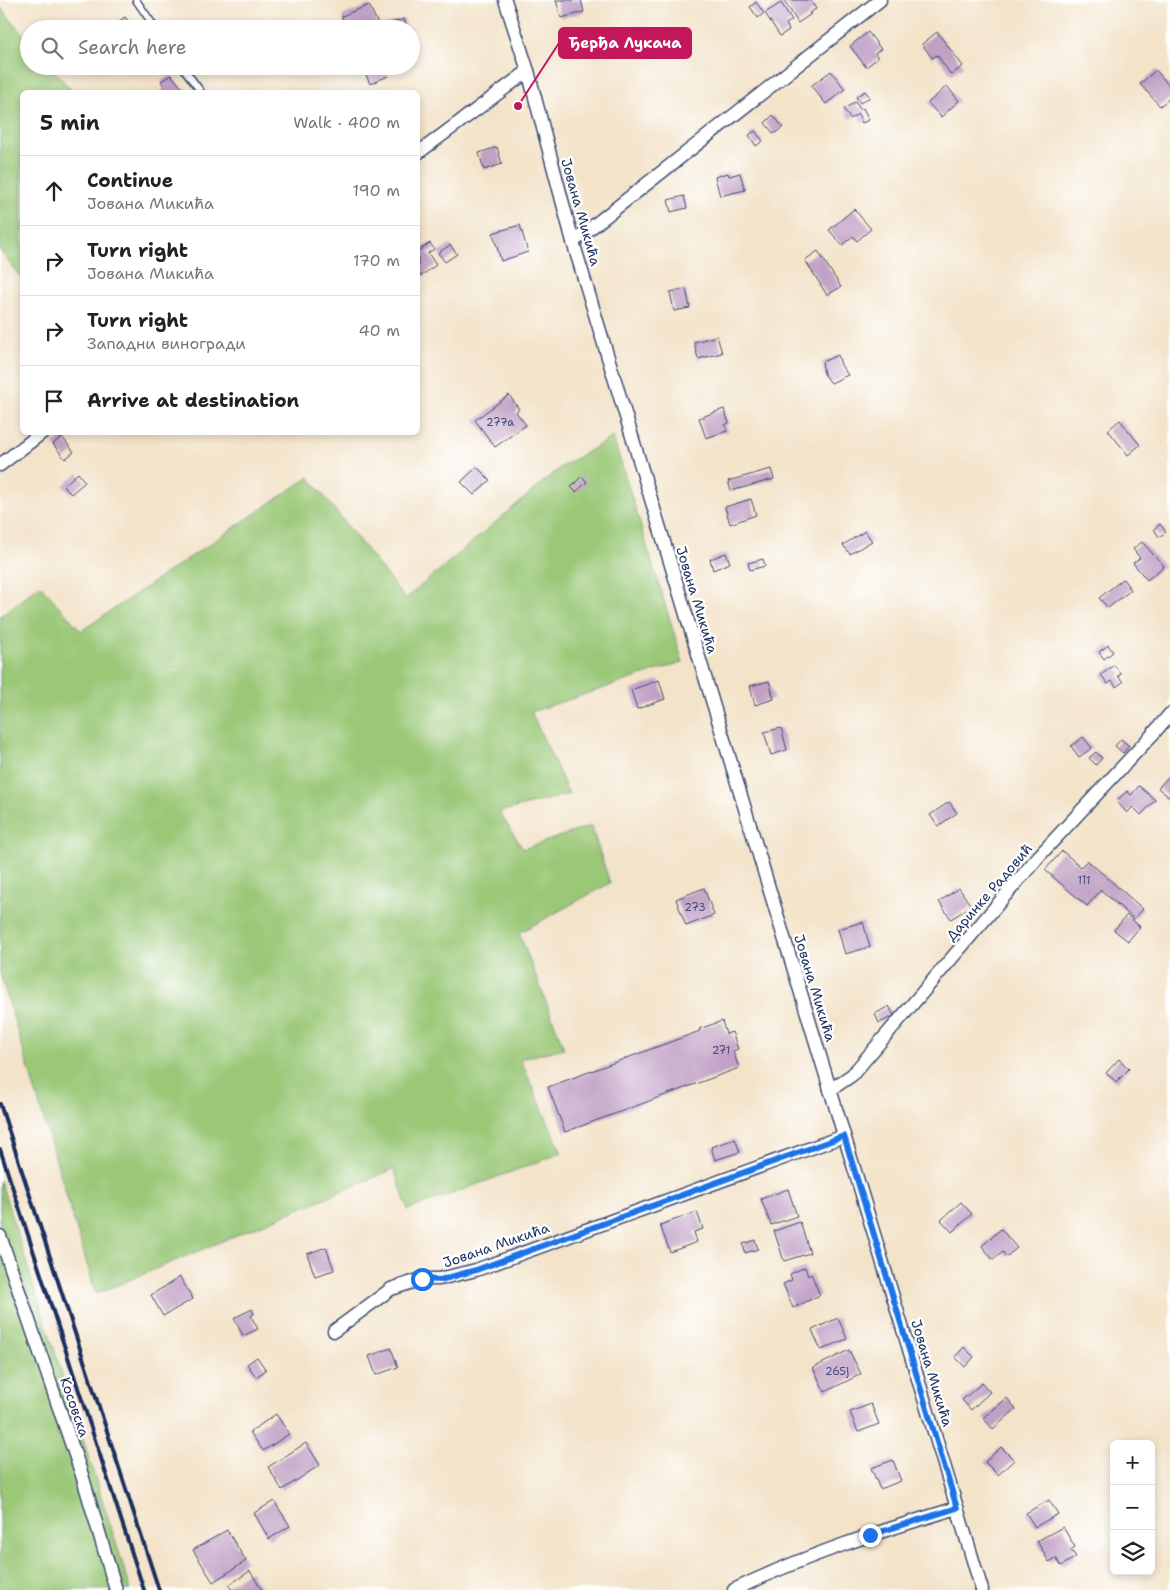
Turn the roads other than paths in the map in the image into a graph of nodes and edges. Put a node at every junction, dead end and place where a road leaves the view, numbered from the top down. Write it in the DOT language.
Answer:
graph roads {
  1 [pos="136,0"];
  2 [pos="504,0"];
  3 [pos="880,0"];
  4 [pos="150,20"];
  5 [pos="528,72"];
  6 [pos="189,75"];
  7 [pos="200,90"];
  8 [pos="420,152"];
  9 [pos="573,242"];
  10 [pos="39,435"];
  11 [pos="0,465"];
  12 [pos="1170,714"];
  13 [pos="830,1090"];
  14 [pos="844,1136"];
  15 [pos="0,1236"];
  16 [pos="334,1331"];
  17 [pos="957,1508"];
  18 [pos="116,1590"];
  19 [pos="734,1590"];
  20 [pos="982,1590"];
  1 -- 4 [label="lane"];
  2 -- 5 [label="street, Јована Микића"];
  3 -- 9 [label="street"];
  5 -- 8 [label="street"];
  5 -- 9 [label="street, Јована Микића"];
  6 -- 7 [label="lane"];
  9 -- 13 [label="street, Јована Микића"];
  10 -- 11 [label="street"];
  12 -- 13 [label="street, Даринке Радовић"];
  13 -- 14 [label="street, Јована Микића"];
  14 -- 16 [label="street, Јована Микића"];
  14 -- 17 [label="street, Јована Микића"];
  15 -- 18 [label="street, Косовска"];
  17 -- 19 [label="street"];
  17 -- 20 [label="street, Јована Микића"];
}
